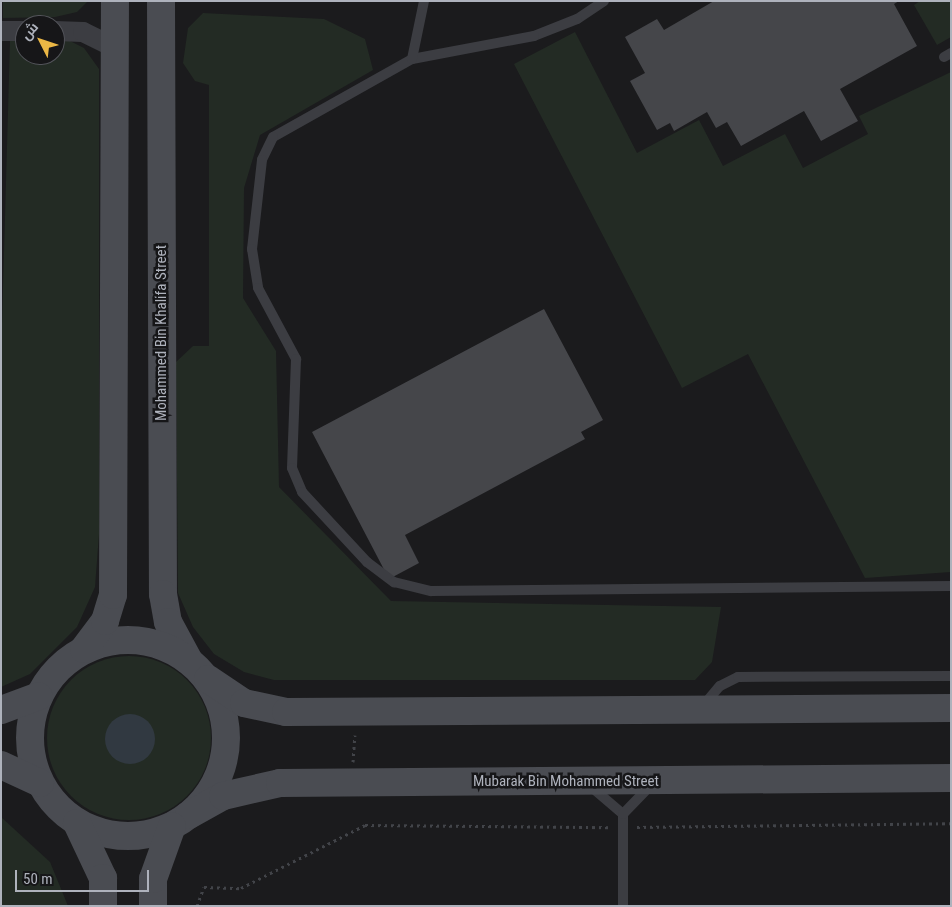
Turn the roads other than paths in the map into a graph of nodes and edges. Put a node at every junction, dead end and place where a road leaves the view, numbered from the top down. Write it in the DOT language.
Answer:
graph roads {
  1 [pos="161,1"];
  2 [pos="424,1"];
  3 [pos="604,1"];
  4 [pos="115,8"];
  5 [pos="1,31"];
  6 [pos="15,31"];
  7 [pos="65,31"];
  8 [pos="83,32"];
  9 [pos="114,47"];
  10 [pos="412,59"];
  11 [pos="951,586"];
  12 [pos="84,649"];
  13 [pos="188,659"];
  14 [pos="951,676"];
  15 [pos="208,679"];
  16 [pos="39,696"];
  17 [pos="951,708"];
  18 [pos="1,710"];
  19 [pos="699,710"];
  20 [pos="1,765"];
  21 [pos="951,778"];
  22 [pos="654,781"];
  23 [pos="585,782"];
  24 [pos="40,783"];
  25 [pos="622,814"];
  26 [pos="180,821"];
  27 [pos="77,823"];
  28 [pos="103,906"];
  29 [pos="153,906"];
  30 [pos="624,906"];
  1 -- 13 [label="main road, Mohammed Bin Khalifa Street"];
  2 -- 10 [label="lane"];
  3 -- 10 [label="lane"];
  4 -- 8 [label="street"];
  4 -- 9 [label="main road"];
  5 -- 6 [label="street"];
  7 -- 8 [label="street"];
  8 -- 9 [label="street"];
  9 -- 12 [label="main road"];
  10 -- 11 [label="lane"];
  12 -- 13 [label="main road"];
  12 -- 16 [label="main road"];
  13 -- 15 [label="main road"];
  14 -- 19 [label="lane"];
  15 -- 19 [label="main road"];
  15 -- 26 [label="main road"];
  16 -- 18 [label="main road"];
  16 -- 24 [label="main road"];
  17 -- 19 [label="main road"];
  20 -- 24 [label="main road"];
  21 -- 22 [label="main road, Mubarak Bin Mohammed Street"];
  22 -- 23 [label="main road, Mubarak Bin Mohammed Street"];
  22 -- 25 [label="lane"];
  23 -- 25 [label="lane"];
  23 -- 26 [label="main road, Mubarak Bin Mohammed Street"];
  24 -- 27 [label="main road"];
  25 -- 30 [label="lane"];
  26 -- 27 [label="main road, Mubarak Bin Mohammed Street"];
  26 -- 29 [label="main road"];
  27 -- 28 [label="main road"];
}
